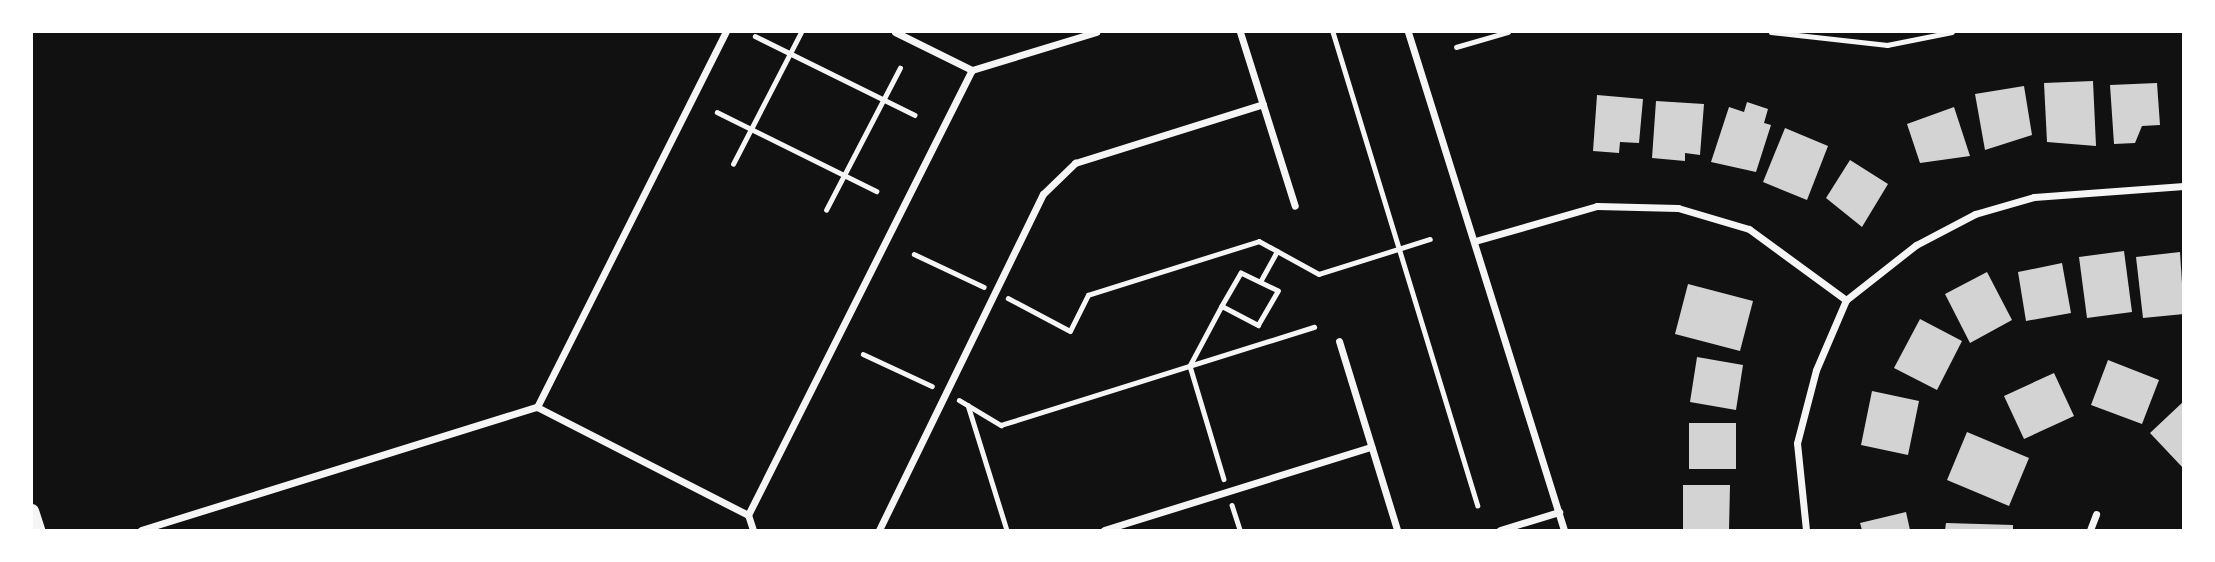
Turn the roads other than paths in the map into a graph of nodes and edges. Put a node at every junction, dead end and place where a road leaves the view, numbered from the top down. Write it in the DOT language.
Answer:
graph roads {
  1 [pos="726,32"];
  2 [pos="895,32"];
  3 [pos="1096,32"];
  4 [pos="1240,32"];
  5 [pos="1408,32"];
  6 [pos="972,70"];
  7 [pos="1263,104"];
  8 [pos="2183,186"];
  9 [pos="1295,206"];
  10 [pos="1475,241"];
  11 [pos="1846,300"];
  12 [pos="1339,341"];
  13 [pos="537,407"];
  14 [pos="1371,447"];
  15 [pos="32,511"];
  16 [pos="1559,512"];
  17 [pos="2095,514"];
  18 [pos="748,515"];
  19 [pos="38,530"];
  20 [pos="141,530"];
  21 [pos="753,530"];
  22 [pos="879,530"];
  23 [pos="1104,530"];
  24 [pos="1397,530"];
  25 [pos="1500,530"];
  26 [pos="1564,530"];
  27 [pos="1806,530"];
  28 [pos="2090,530"];
  1 -- 13 [label="street"];
  2 -- 6 [label="street"];
  3 -- 6 [label="street"];
  4 -- 7 [label="street"];
  5 -- 10 [label="street"];
  6 -- 18 [label="street"];
  7 -- 9 [label="street"];
  7 -- 22 [label="street"];
  8 -- 11 [label="street"];
  10 -- 11 [label="street"];
  10 -- 16 [label="street"];
  11 -- 27 [label="street"];
  12 -- 14 [label="street"];
  13 -- 18 [label="street"];
  13 -- 20 [label="street"];
  14 -- 23 [label="street"];
  14 -- 24 [label="street"];
  15 -- 19 [label="main road"];
  16 -- 25 [label="street"];
  16 -- 26 [label="street"];
  17 -- 28 [label="street"];
  18 -- 21 [label="street"];
}
